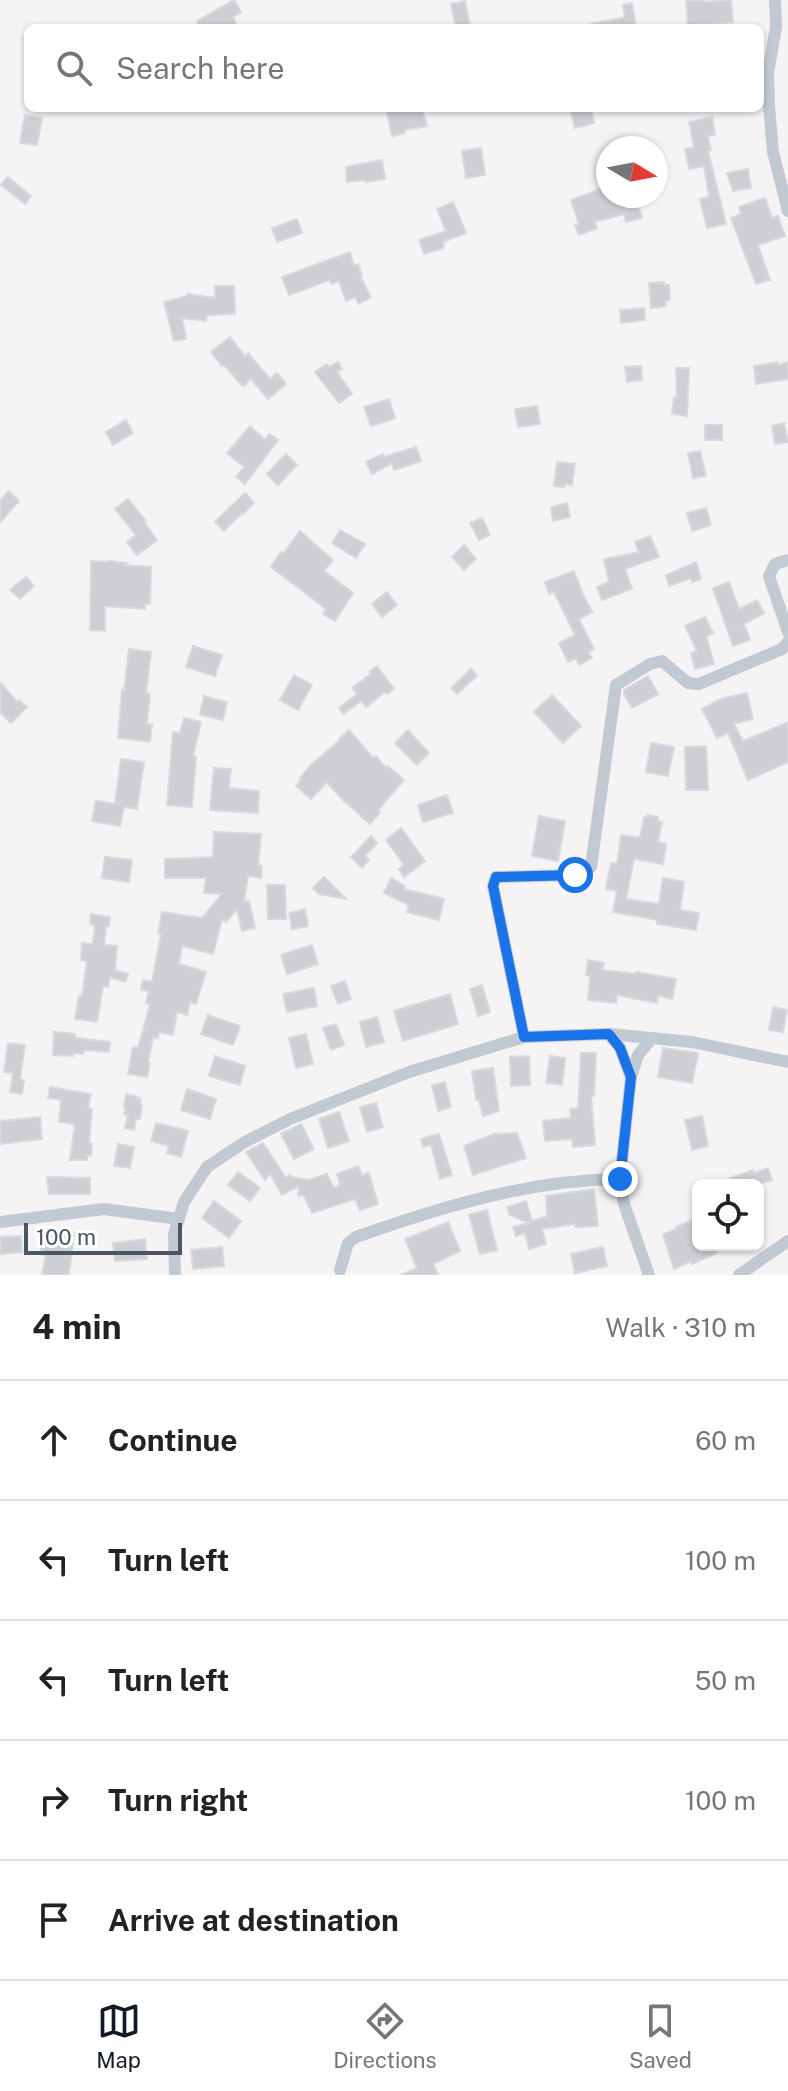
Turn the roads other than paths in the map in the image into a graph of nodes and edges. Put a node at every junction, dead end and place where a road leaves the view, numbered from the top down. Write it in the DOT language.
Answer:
graph roads {
  1 [pos="775,0"];
  2 [pos="788,211"];
  3 [pos="788,560"];
  4 [pos="788,632"];
  5 [pos="788,642"];
  6 [pos="609,1034"];
  7 [pos="524,1037"];
  8 [pos="652,1038"];
  9 [pos="788,1062"];
  10 [pos="631,1077"];
  11 [pos="620,1179"];
  12 [pos="179,1219"];
  13 [pos="0,1222"];
  14 [pos="788,1241"];
  15 [pos="340,1270"];
  16 [pos="175,1275"];
  17 [pos="649,1275"];
  18 [pos="739,1275"];
  1 -- 2 [label="street"];
  3 -- 4 [label="street"];
  5 -- 7 [label="street"];
  6 -- 7 [label="street"];
  6 -- 8 [label="street"];
  6 -- 10 [label="street"];
  7 -- 12 [label="street"];
  8 -- 9 [label="street"];
  8 -- 10 [label="street"];
  10 -- 11 [label="street"];
  11 -- 15 [label="street"];
  11 -- 17 [label="street"];
  12 -- 13 [label="street"];
  12 -- 16 [label="street"];
  14 -- 18 [label="street"];
}
